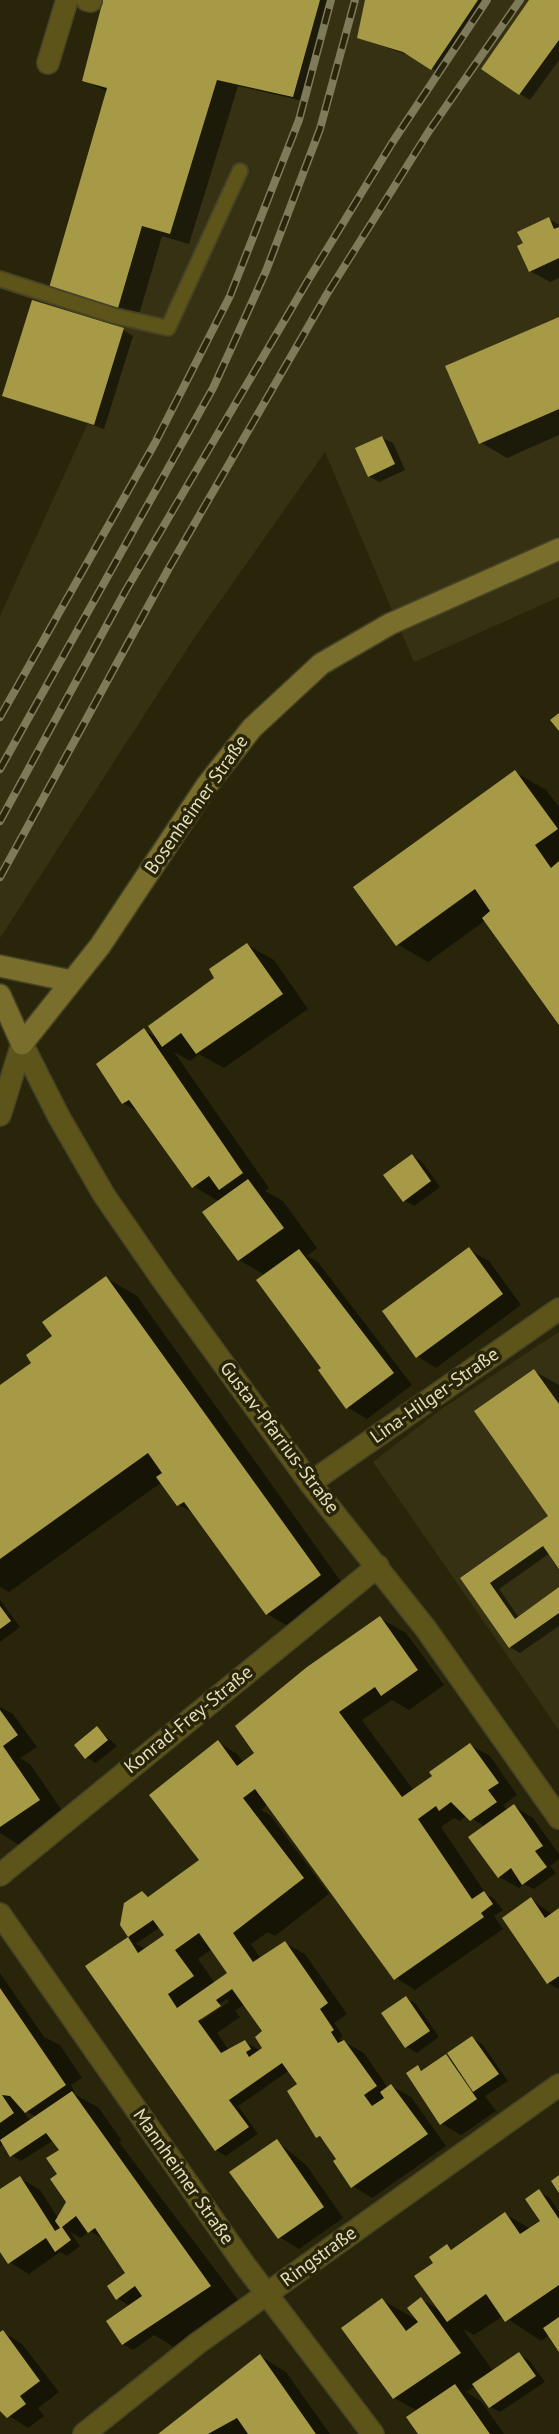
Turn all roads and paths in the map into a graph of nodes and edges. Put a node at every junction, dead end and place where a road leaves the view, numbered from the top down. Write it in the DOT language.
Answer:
graph roads {
  1 [pos="67,0"];
  2 [pos="48,62"];
  3 [pos="240,172"];
  4 [pos="0,279"];
  5 [pos="559,549"];
  6 [pos="0,966"];
  7 [pos="71,981"];
  8 [pos="0,995"];
  9 [pos="0,1040"];
  10 [pos="22,1044"];
  11 [pos="0,1115"];
  12 [pos="559,1309"];
  13 [pos="310,1483"];
  14 [pos="378,1566"];
  15 [pos="559,1818"];
  16 [pos="0,1875"];
  17 [pos="0,1914"];
  18 [pos="559,2085"];
  19 [pos="267,2294"];
  20 [pos="84,2434"];
  21 [pos="373,2434"];
  1 -- 2 [label="street"];
  3 -- 4 [label="lane"];
  5 -- 7 [label="main road, Bosenheimer Straße"];
  6 -- 7 [label="main road"];
  7 -- 10 [label="main road, Bosenheimer Straße"];
  8 -- 10 [label="main road"];
  9 -- 10 [label="main road"];
  10 -- 11 [label="street, Bosenheimer Straße"];
  10 -- 13 [label="street, Gustav-Pfarrius-Straße"];
  12 -- 13 [label="street, Lina-Hilger-Straße"];
  13 -- 14 [label="street, Gustav-Pfarrius-Straße"];
  14 -- 15 [label="street, Gustav-Pfarrius-Straße"];
  14 -- 16 [label="street, Konrad-Frey-Straße"];
  17 -- 19 [label="street, Mannheimer Straße"];
  18 -- 19 [label="street, Ringstraße"];
  19 -- 20 [label="street, Ringstraße"];
  19 -- 21 [label="street, Mannheimer Straße"];
}
